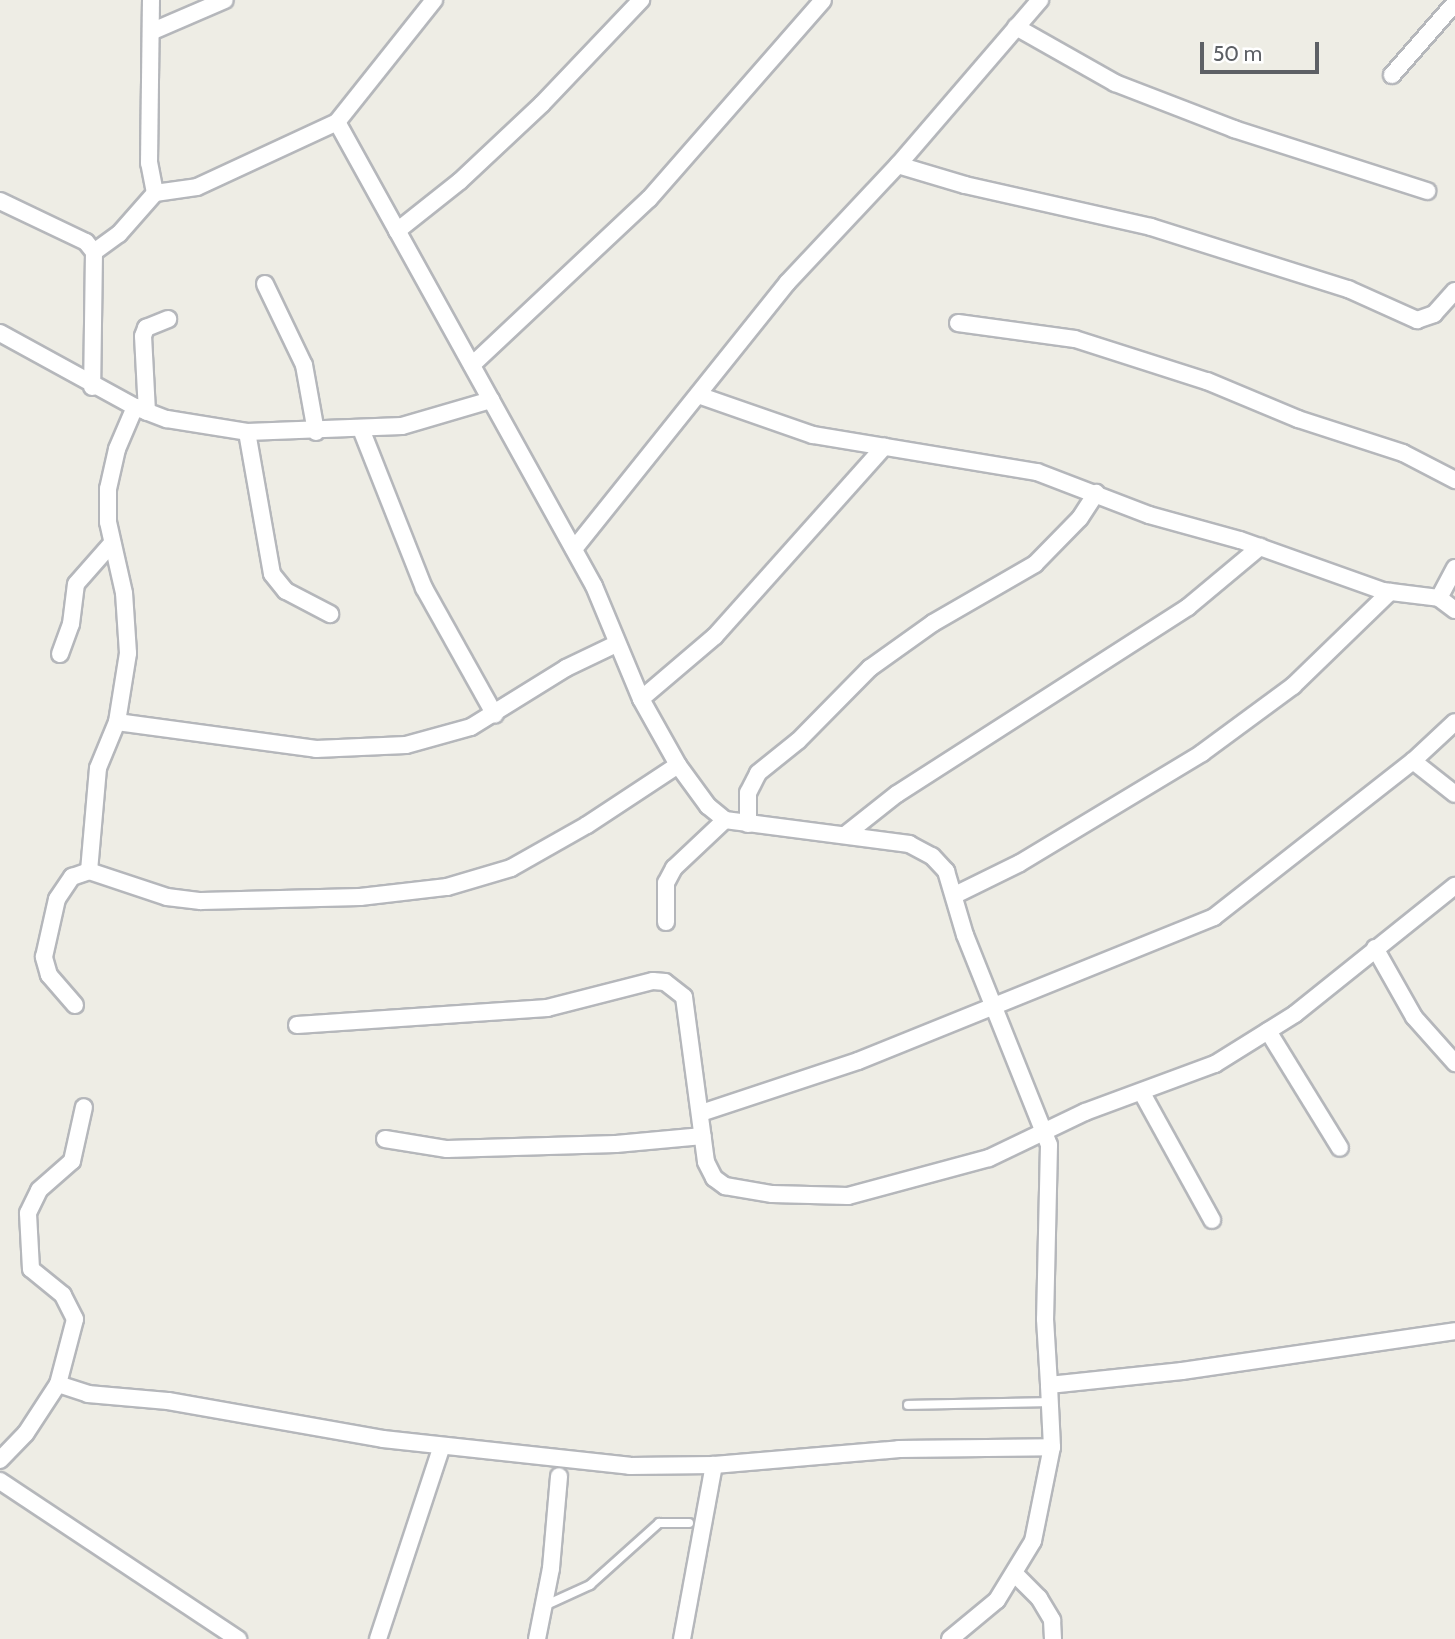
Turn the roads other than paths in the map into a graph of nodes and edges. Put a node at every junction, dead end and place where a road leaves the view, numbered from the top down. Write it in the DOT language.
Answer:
graph roads {
  1 [pos="151,0"];
  2 [pos="225,0"];
  3 [pos="434,0"];
  4 [pos="641,0"];
  5 [pos="823,0"];
  6 [pos="1040,0"];
  7 [pos="1451,3"];
  8 [pos="1016,27"];
  9 [pos="153,31"];
  10 [pos="1392,75"];
  11 [pos="337,122"];
  12 [pos="898,164"];
  13 [pos="1427,191"];
  14 [pos="155,193"];
  15 [pos="0,201"];
  16 [pos="397,231"];
  17 [pos="94,252"];
  18 [pos="265,284"];
  19 [pos="1455,291"];
  20 [pos="168,319"];
  21 [pos="958,323"];
  22 [pos="0,333"];
  23 [pos="472,365"];
  24 [pos="92,387"];
  25 [pos="698,395"];
  26 [pos="491,400"];
  27 [pos="141,409"];
  28 [pos="361,429"];
  29 [pos="247,432"];
  30 [pos="316,432"];
  31 [pos="884,447"];
  32 [pos="1455,480"];
  33 [pos="1096,493"];
  34 [pos="112,543"];
  35 [pos="1260,547"];
  36 [pos="574,549"];
  37 [pos="1455,568"];
  38 [pos="1390,592"];
  39 [pos="1438,598"];
  40 [pos="1455,610"];
  41 [pos="330,614"];
  42 [pos="616,644"];
  43 [pos="60,654"];
  44 [pos="641,699"];
  45 [pos="495,715"];
  46 [pos="117,722"];
  47 [pos="1455,722"];
  48 [pos="1413,761"];
  49 [pos="678,765"];
  50 [pos="1455,794"];
  51 [pos="725,820"];
  52 [pos="748,824"];
  53 [pos="845,835"];
  54 [pos="89,871"];
  55 [pos="1455,887"];
  56 [pos="955,895"];
  57 [pos="666,922"];
  58 [pos="1375,948"];
  59 [pos="75,1004"];
  60 [pos="992,1004"];
  61 [pos="297,1025"];
  62 [pos="1268,1031"];
  63 [pos="1455,1063"];
  64 [pos="1142,1093"];
  65 [pos="84,1107"];
  66 [pos="701,1113"];
  67 [pos="1047,1132"];
  68 [pos="703,1136"];
  69 [pos="385,1139"];
  70 [pos="1340,1148"];
  71 [pos="1212,1220"];
  72 [pos="1455,1331"];
  73 [pos="58,1384"];
  74 [pos="1049,1385"];
  75 [pos="1049,1402"];
  76 [pos="908,1405"];
  77 [pos="442,1446"];
  78 [pos="1052,1447"];
  79 [pos="0,1461"];
  80 [pos="714,1465"];
  81 [pos="559,1476"];
  82 [pos="0,1482"];
  83 [pos="689,1523"];
  84 [pos="1016,1575"];
  85 [pos="544,1606"];
  86 [pos="238,1639"];
  87 [pos="378,1639"];
  88 [pos="537,1639"];
  89 [pos="682,1639"];
  90 [pos="950,1639"];
  91 [pos="1053,1639"];
  1 -- 9 [label="street"];
  2 -- 9 [label="street"];
  3 -- 11 [label="street"];
  4 -- 16 [label="street"];
  5 -- 23 [label="street"];
  6 -- 8 [label="street"];
  7 -- 10 [label="street"];
  8 -- 12 [label="street"];
  8 -- 13 [label="street"];
  9 -- 14 [label="street"];
  11 -- 14 [label="street"];
  11 -- 16 [label="street"];
  12 -- 19 [label="street"];
  12 -- 25 [label="street"];
  14 -- 17 [label="street"];
  15 -- 17 [label="street"];
  16 -- 23 [label="street"];
  17 -- 24 [label="street"];
  18 -- 30 [label="street"];
  20 -- 27 [label="street"];
  21 -- 32 [label="street"];
  22 -- 24 [label="street"];
  23 -- 26 [label="street"];
  24 -- 27 [label="street"];
  25 -- 31 [label="street"];
  25 -- 36 [label="street"];
  26 -- 28 [label="street"];
  26 -- 36 [label="street"];
  27 -- 29 [label="street"];
  27 -- 34 [label="street"];
  28 -- 30 [label="street"];
  28 -- 45 [label="street"];
  29 -- 30 [label="street"];
  29 -- 41 [label="street"];
  31 -- 33 [label="street"];
  31 -- 44 [label="street"];
  33 -- 35 [label="street"];
  33 -- 52 [label="street"];
  34 -- 43 [label="street"];
  34 -- 46 [label="street"];
  35 -- 38 [label="street"];
  35 -- 53 [label="street"];
  36 -- 42 [label="street"];
  37 -- 39 [label="street"];
  38 -- 39 [label="street"];
  38 -- 56 [label="street"];
  39 -- 40 [label="street"];
  42 -- 44 [label="street"];
  42 -- 45 [label="street"];
  44 -- 49 [label="street"];
  45 -- 46 [label="street"];
  46 -- 54 [label="street"];
  47 -- 48 [label="street"];
  48 -- 50 [label="street"];
  48 -- 60 [label="street"];
  49 -- 51 [label="street"];
  49 -- 54 [label="street"];
  51 -- 52 [label="street"];
  51 -- 57 [label="street"];
  52 -- 53 [label="street"];
  53 -- 56 [label="street"];
  54 -- 59 [label="street"];
  55 -- 58 [label="street"];
  56 -- 60 [label="street"];
  58 -- 62 [label="street"];
  58 -- 63 [label="street"];
  60 -- 66 [label="street"];
  60 -- 67 [label="street"];
  61 -- 66 [label="street"];
  62 -- 64 [label="street"];
  62 -- 70 [label="street"];
  64 -- 67 [label="street"];
  64 -- 71 [label="street"];
  65 -- 73 [label="street"];
  66 -- 68 [label="street"];
  67 -- 68 [label="street"];
  67 -- 74 [label="street"];
  68 -- 69 [label="street"];
  72 -- 74 [label="street"];
  73 -- 77 [label="street"];
  73 -- 79 [label="street"];
  74 -- 75 [label="street"];
  75 -- 76 [label="lane"];
  75 -- 78 [label="street"];
  77 -- 80 [label="street"];
  77 -- 87 [label="street"];
  78 -- 80 [label="street"];
  78 -- 84 [label="street"];
  80 -- 89 [label="street"];
  81 -- 85 [label="street"];
  82 -- 86 [label="street"];
  83 -- 85 [label="lane"];
  84 -- 90 [label="street"];
  84 -- 91 [label="street"];
  85 -- 88 [label="street"];
}
